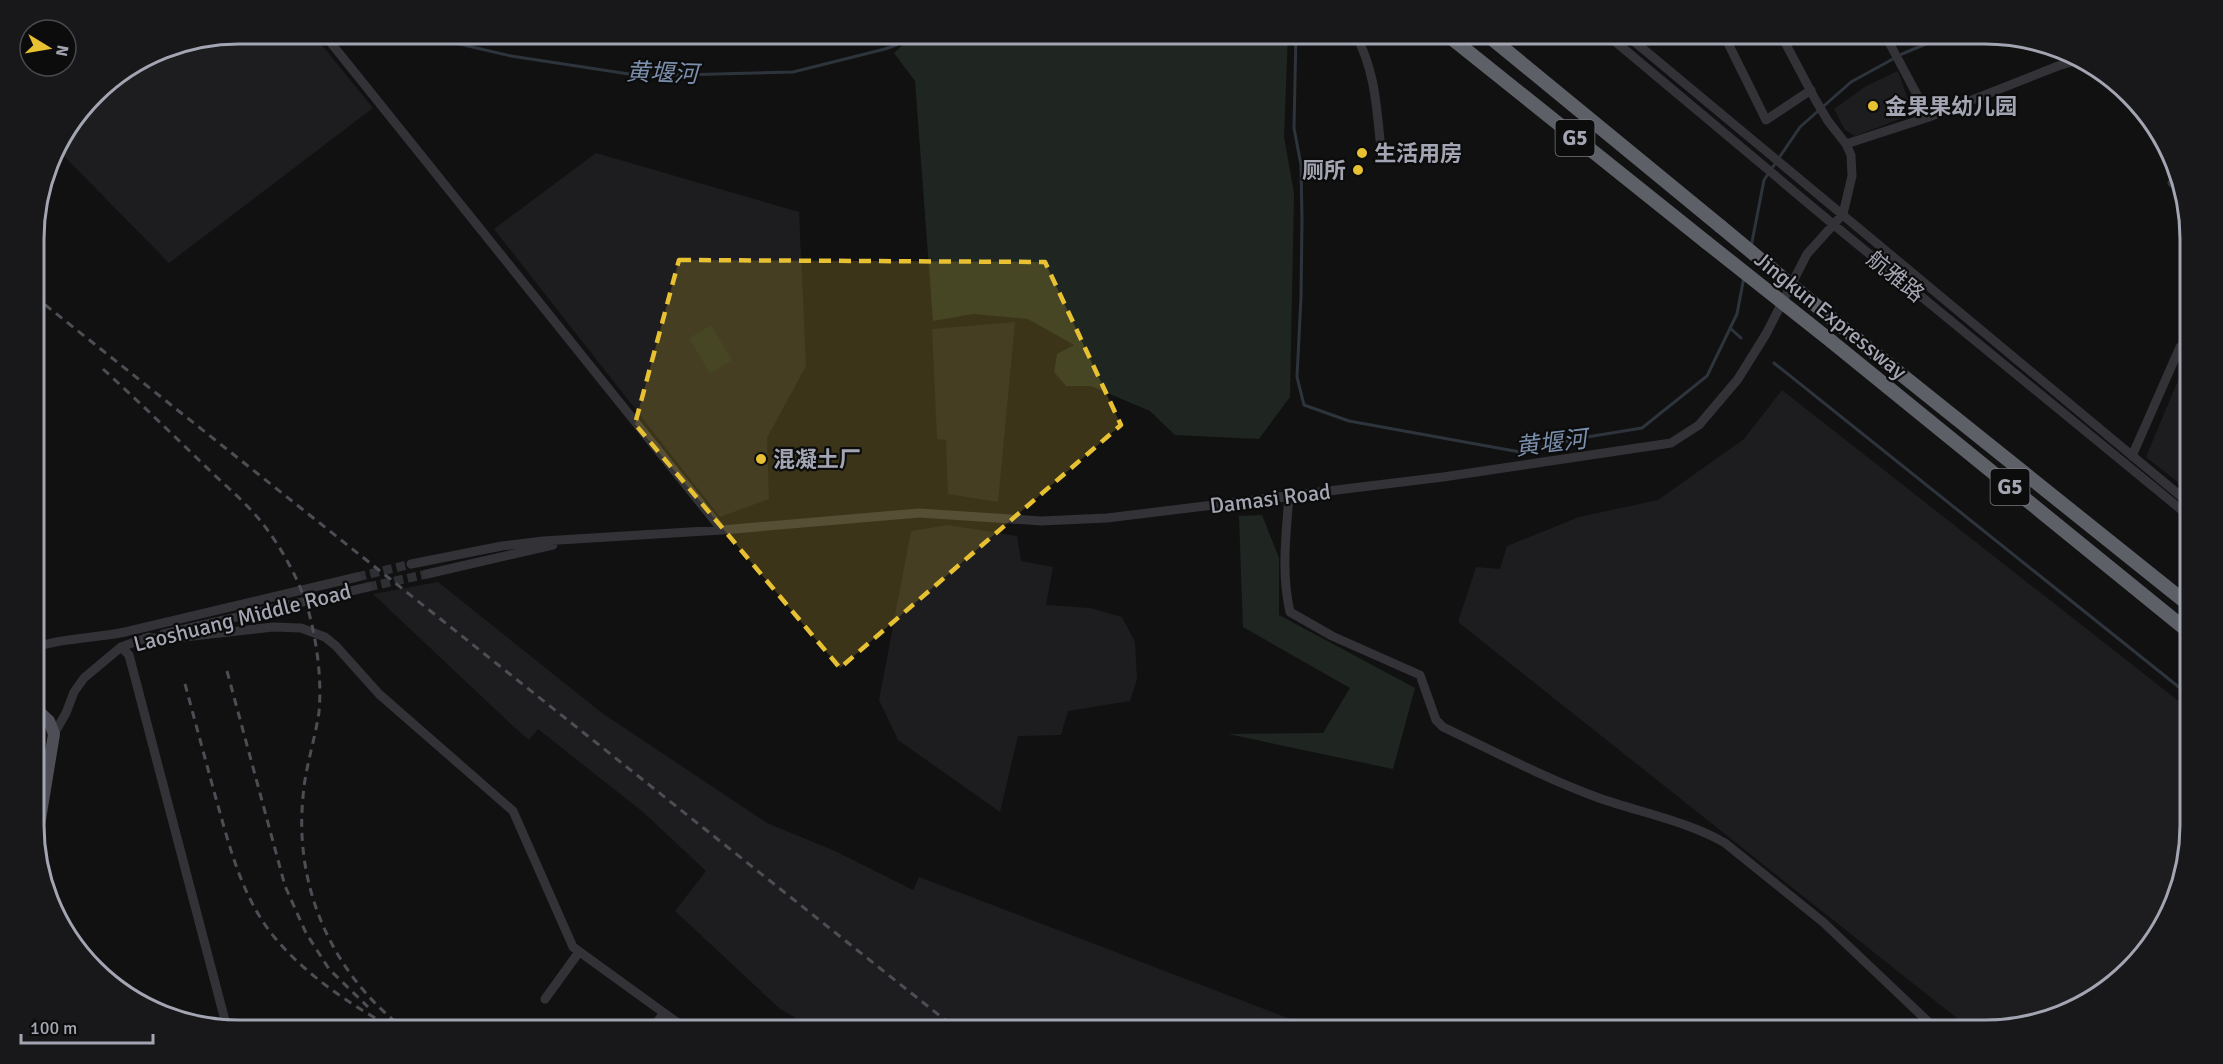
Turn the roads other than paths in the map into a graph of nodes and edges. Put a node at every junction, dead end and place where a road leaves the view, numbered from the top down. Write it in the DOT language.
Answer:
graph roads {
  1 [pos="332,44"];
  2 [pos="1360,44"];
  3 [pos="1459,44"];
  4 [pos="1498,44"];
  5 [pos="1618,44"];
  6 [pos="1637,44"];
  7 [pos="1728,44"];
  8 [pos="1786,44"];
  9 [pos="1890,44"];
  10 [pos="2068,63"];
  11 [pos="1813,94"];
  12 [pos="1929,117"];
  13 [pos="1380,140"];
  14 [pos="1846,144"];
  15 [pos="1843,214"];
  16 [pos="1834,225"];
  17 [pos="2180,347"];
  18 [pos="2132,456"];
  19 [pos="1289,496"];
  20 [pos="2180,496"];
  21 [pos="2180,509"];
  22 [pos="722,530"];
  23 [pos="579,538"];
  24 [pos="411,564"];
  25 [pos="427,574"];
  26 [pos="357,577"];
  27 [pos="368,587"];
  28 [pos="2180,597"];
  29 [pos="2180,625"];
  30 [pos="145,638"];
  31 [pos="44,645"];
  32 [pos="121,647"];
  33 [pos="44,717"];
  34 [pos="54,734"];
  35 [pos="44,795"];
  36 [pos="579,952"];
  37 [pos="545,999"];
  38 [pos="664,1013"];
  39 [pos="225,1020"];
  40 [pos="659,1020"];
  41 [pos="674,1020"];
  42 [pos="1926,1020"];
  1 -- 22 [label="street"];
  2 -- 13 [label="street"];
  3 -- 29 [label="highway, Jingkun Expressway / G5, bridge"];
  4 -- 28 [label="highway, Jingkun Expressway / G5, bridge"];
  5 -- 16 [label="street, 航雅路"];
  6 -- 15 [label="street, 航雅路"];
  7 -- 11 [label="street"];
  8 -- 11 [label="street"];
  9 -- 12 [label="street"];
  10 -- 12 [label="street"];
  11 -- 14 [label="street"];
  12 -- 14 [label="street"];
  14 -- 15 [label="street"];
  15 -- 16 [label="street, Damasi Road"];
  15 -- 18 [label="street, 航雅路"];
  16 -- 19 [label="street, Damasi Road"];
  16 -- 21 [label="street, 航雅路"];
  17 -- 18 [label="street"];
  18 -- 20 [label="street, 航雅路"];
  19 -- 22 [label="street, Damasi Road"];
  19 -- 42 [label="street"];
  22 -- 23 [label="street"];
  23 -- 24 [label="street"];
  23 -- 25 [label="street"];
  26 -- 31 [label="street, Laoshuang Middle Road"];
  27 -- 30 [label="street, Laoshuang Middle Road"];
  30 -- 32 [label="street, Laoshuang Middle Road"];
  30 -- 36 [label="street"];
  32 -- 34 [label="street, Laoshuang Middle Road"];
  32 -- 39 [label="street"];
  33 -- 34 [label="main road"];
  34 -- 35 [label="main road"];
  36 -- 37 [label="street"];
  36 -- 38 [label="street"];
  38 -- 40 [label="street"];
  38 -- 41 [label="street"];
}
